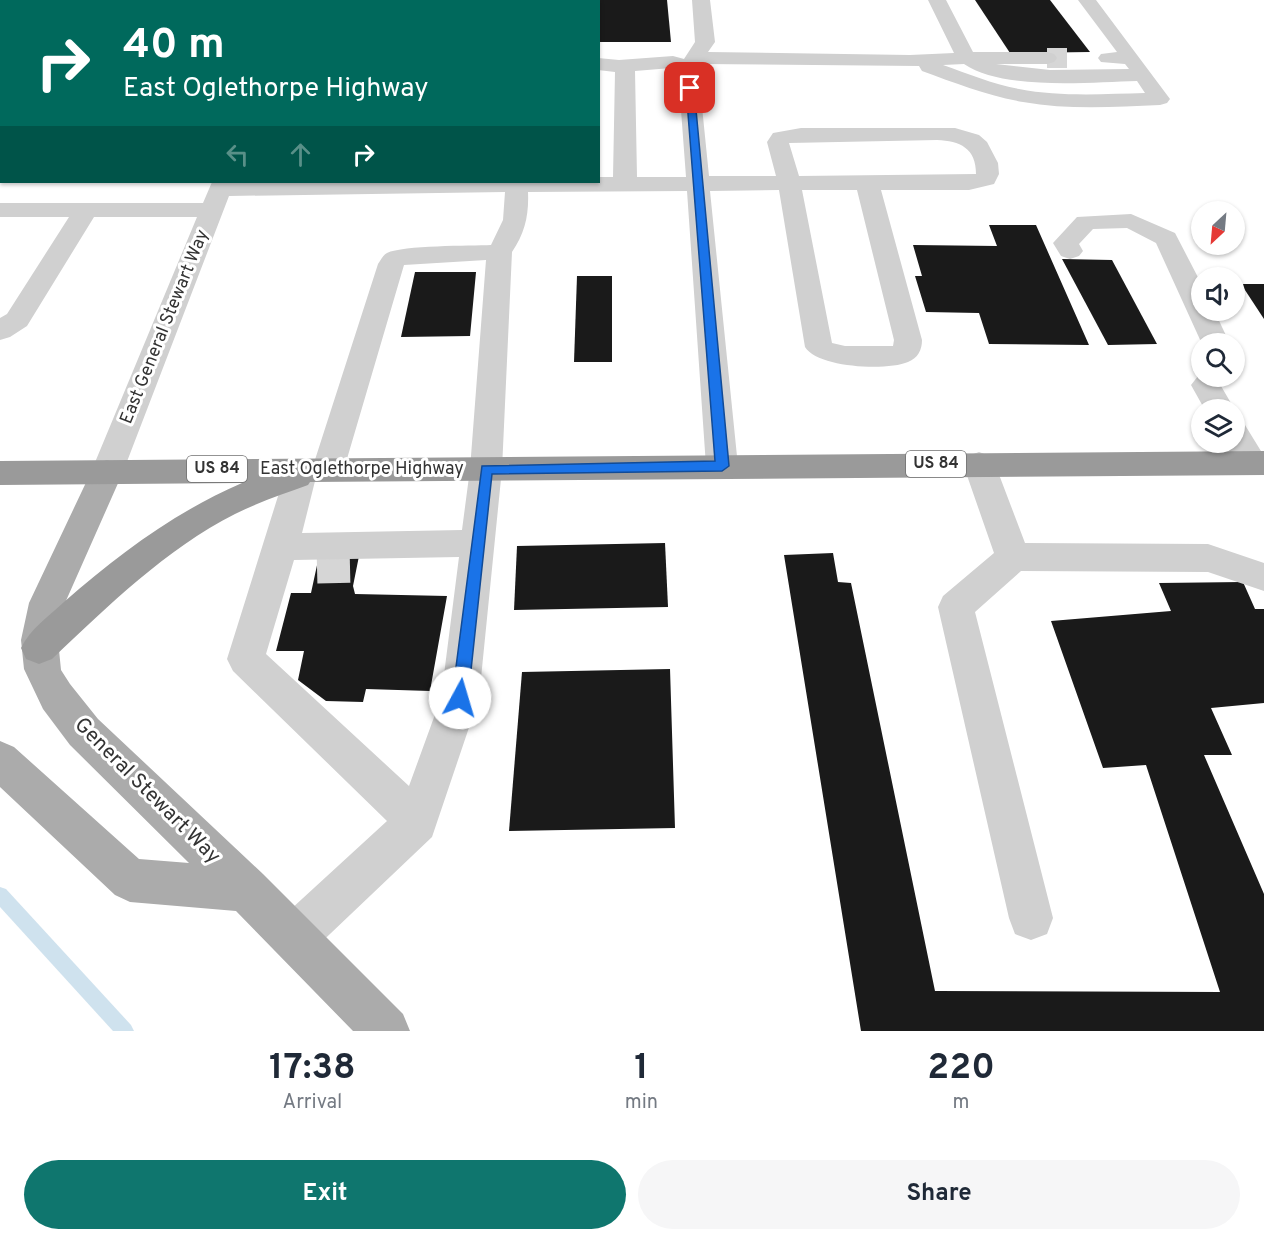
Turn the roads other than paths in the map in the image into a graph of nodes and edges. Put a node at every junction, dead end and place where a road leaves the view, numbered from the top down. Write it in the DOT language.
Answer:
graph roads {
  1 [pos="701,0"];
  2 [pos="937,0"];
  3 [pos="1087,0"];
  4 [pos="967,58"];
  5 [pos="1131,58"];
  6 [pos="910,61"];
  7 [pos="692,63"];
  8 [pos="608,65"];
  9 [pos="1143,75"];
  10 [pos="600,182"];
  11 [pos="625,182"];
  12 [pos="388,183"];
  13 [pos="461,183"];
  14 [pos="529,183"];
  15 [pos="698,183"];
  16 [pos="789,183"];
  17 [pos="867,183"];
  18 [pos="516,184"];
  19 [pos="218,194"];
  20 [pos="0,210"];
  21 [pos="86,210"];
  22 [pos="1070,251"];
  23 [pos="499,252"];
  24 [pos="0,331"];
  25 [pos="1211,333"];
  26 [pos="1245,447"];
  27 [pos="1258,463"];
  28 [pos="979,464"];
  29 [pos="722,466"];
  30 [pos="486,469"];
  31 [pos="0,472"];
  32 [pos="107,472"];
  33 [pos="314,473"];
  34 [pos="477,543"];
  35 [pos="396,545"];
  36 [pos="1013,557"];
  37 [pos="293,559"];
  38 [pos="357,566"];
  39 [pos="1264,577"];
  40 [pos="39,648"];
  41 [pos="0,760"];
  42 [pos="417,822"];
  43 [pos="247,890"];
  44 [pos="1031,918"];
  45 [pos="294,937"];
  46 [pos="386,1031"];
  1 -- 7 [label="street"];
  2 -- 4 [label="street"];
  3 -- 5 [label="street"];
  4 -- 5 [label="street"];
  4 -- 6 [label="street"];
  4 -- 9 [label="street"];
  5 -- 9 [label="street"];
  6 -- 7 [label="street"];
  6 -- 9 [label="street"];
  7 -- 8 [label="street"];
  7 -- 15 [label="street"];
  8 -- 11 [label="street"];
  10 -- 11 [label="street"];
  11 -- 15 [label="street"];
  12 -- 13 [label="street"];
  12 -- 19 [label="street"];
  13 -- 18 [label="street"];
  14 -- 18 [label="street"];
  15 -- 16 [label="street"];
  15 -- 29 [label="street"];
  16 -- 17 [label="street"];
  16 -- 17 [label="street"];
  16 -- 17 [label="street"];
  18 -- 23 [label="street"];
  19 -- 21 [label="street"];
  19 -- 32 [label="street, East General Stewart Way"];
  20 -- 21 [label="street"];
  21 -- 24 [label="street"];
  22 -- 25 [label="street"];
  23 -- 30 [label="street"];
  23 -- 33 [label="street"];
  26 -- 27 [label="street"];
  27 -- 28 [label="highway, East Oglethorpe Highway / US 84"];
  28 -- 29 [label="highway, East Oglethorpe Highway / US 84"];
  28 -- 36 [label="street"];
  29 -- 30 [label="highway, East Oglethorpe Highway / US 84"];
  30 -- 33 [label="highway, East Oglethorpe Highway / US 84"];
  30 -- 34 [label="street"];
  31 -- 32 [label="highway, East Oglethorpe Highway / US 84"];
  32 -- 33 [label="highway, East Oglethorpe Highway / US 84"];
  32 -- 40 [label="main road, General Stewart Way"];
  33 -- 37 [label="street"];
  33 -- 40 [label="highway"];
  34 -- 35 [label="street"];
  34 -- 42 [label="street"];
  35 -- 37 [label="street"];
  35 -- 38 [label="street"];
  36 -- 39 [label="street"];
  36 -- 44 [label="street"];
  37 -- 42 [label="street"];
  40 -- 43 [label="main road, General Stewart Way"];
  41 -- 43 [label="main road"];
  42 -- 45 [label="street"];
  43 -- 45 [label="main road, General Stewart Way"];
  45 -- 46 [label="main road, General Stewart Way"];
}
